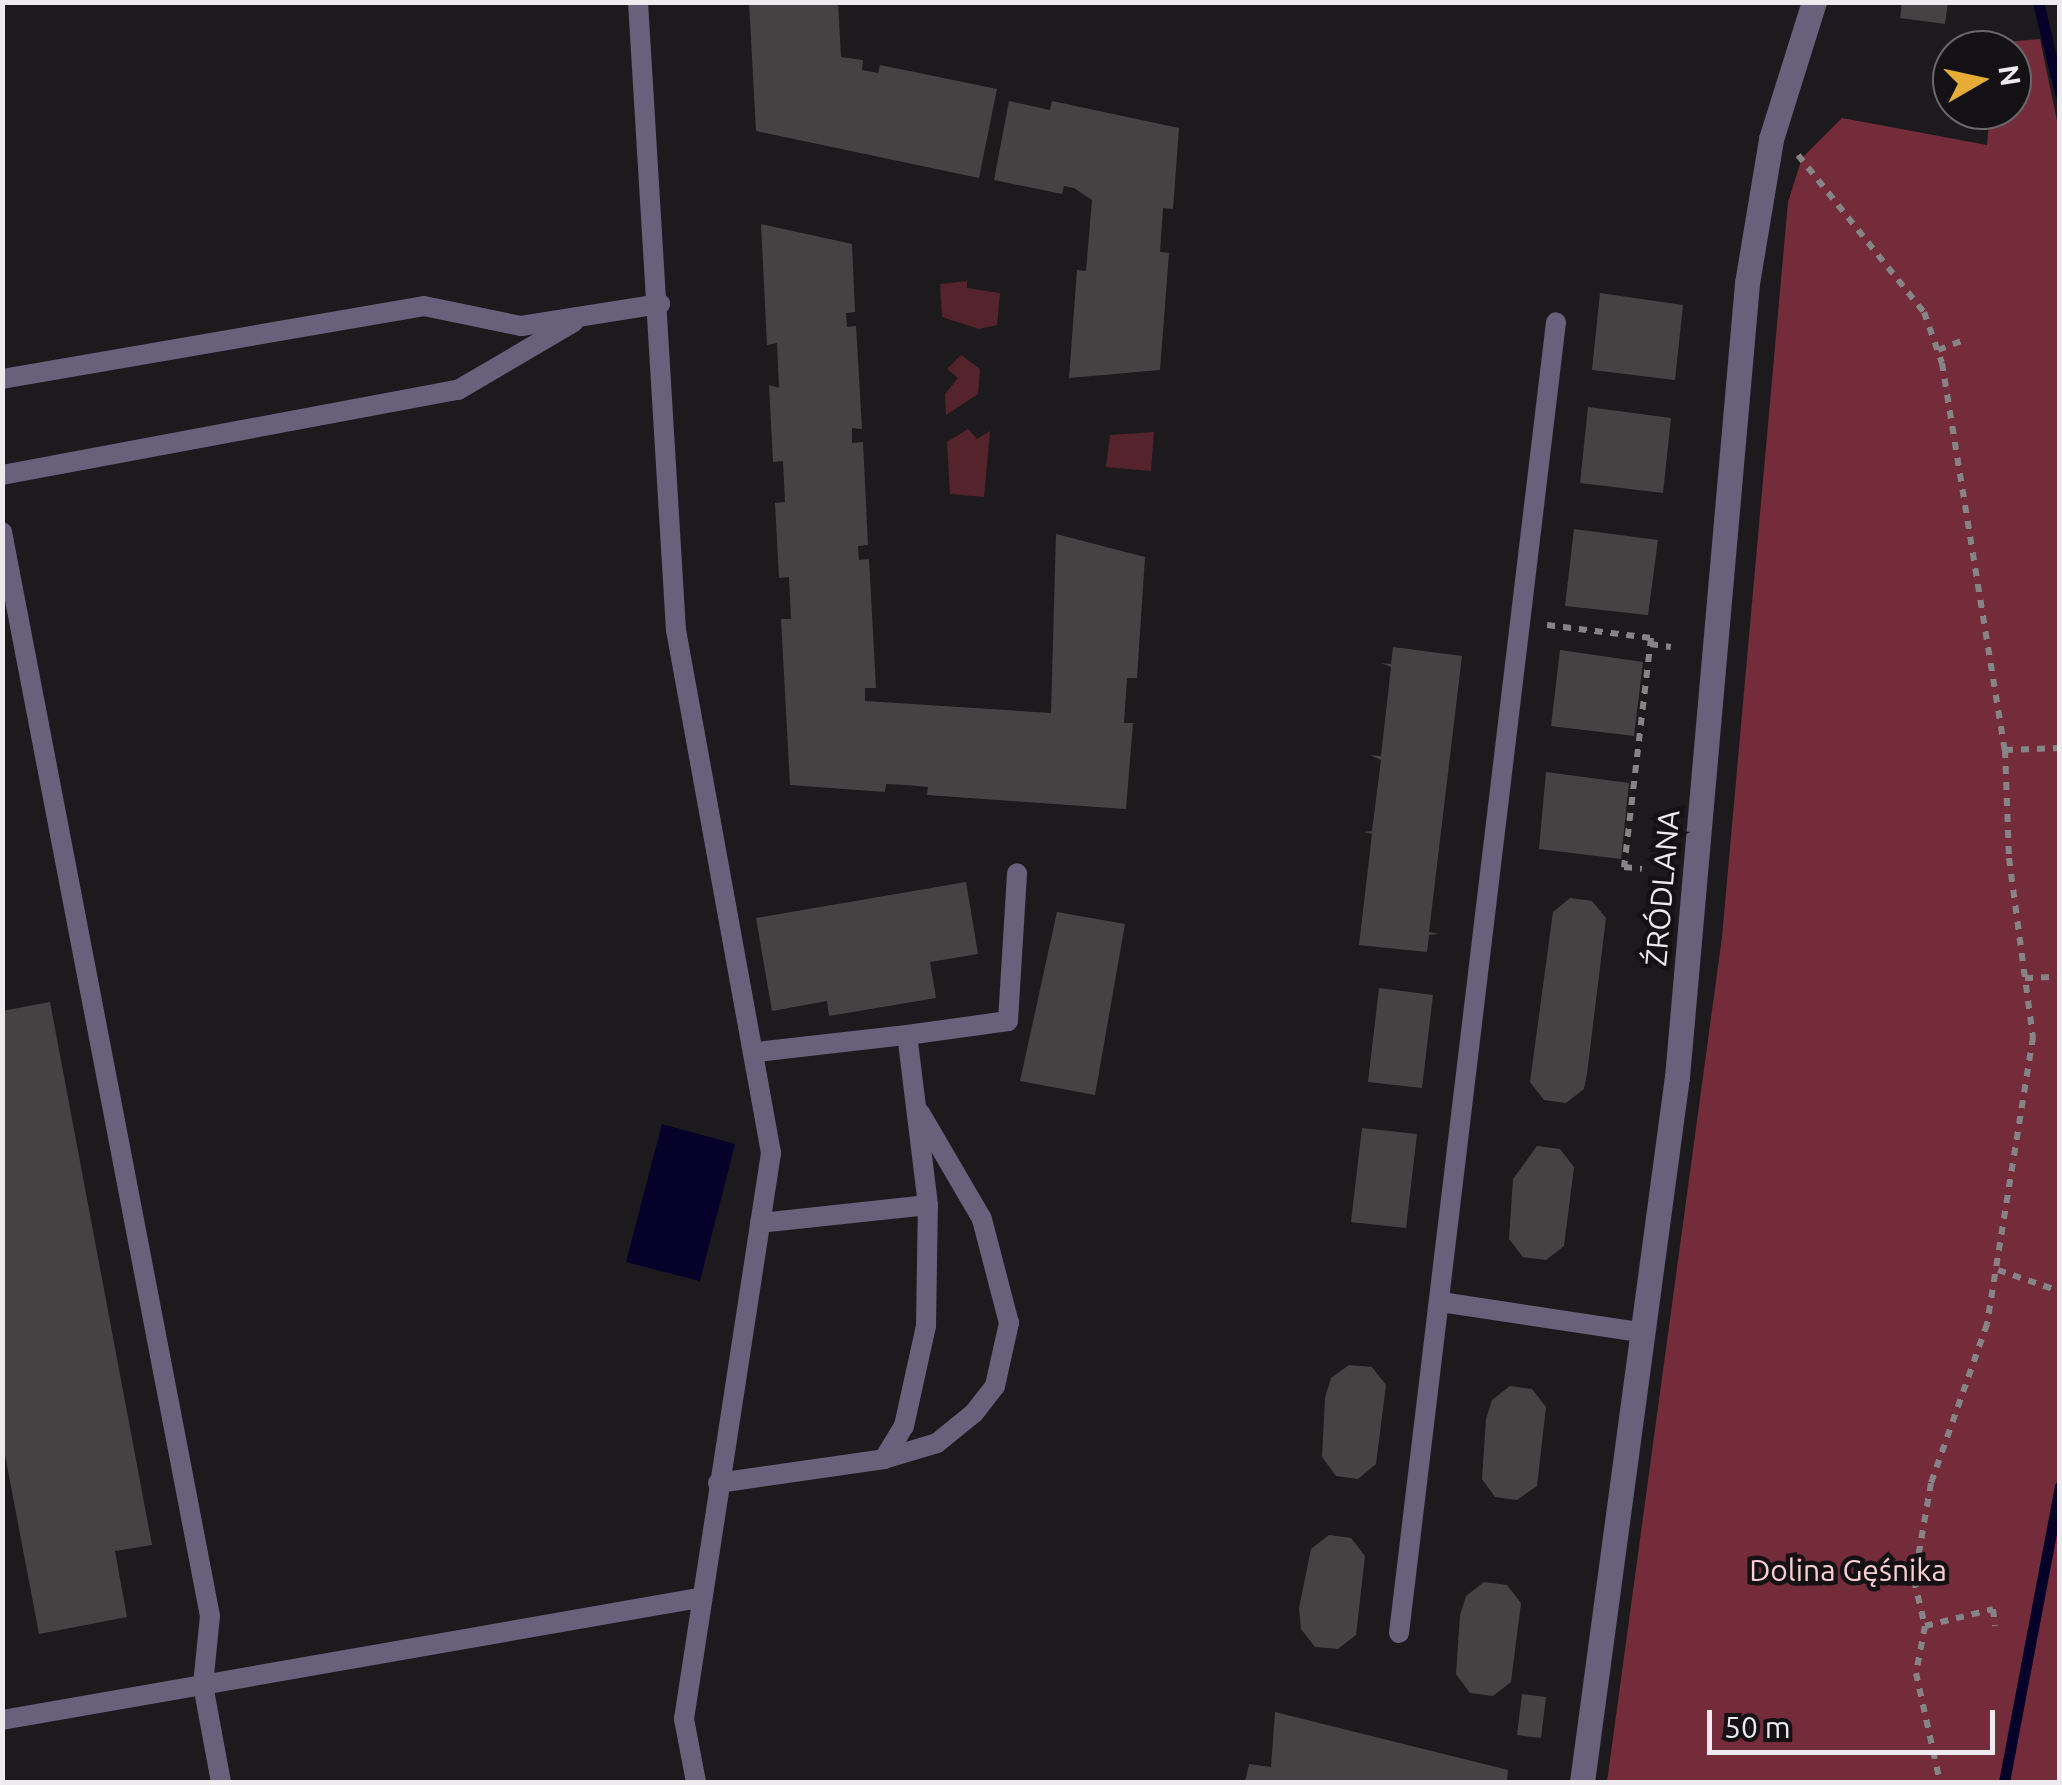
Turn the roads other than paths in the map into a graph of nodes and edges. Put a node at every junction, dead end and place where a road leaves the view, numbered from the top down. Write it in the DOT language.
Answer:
graph roads {
  1 [pos="638,2"];
  2 [pos="1814,2"];
  3 [pos="660,304"];
  4 [pos="582,317"];
  5 [pos="1556,322"];
  6 [pos="2,379"];
  7 [pos="2,475"];
  8 [pos="2,532"];
  9 [pos="1018,873"];
  10 [pos="907,1034"];
  11 [pos="757,1052"];
  12 [pos="916,1105"];
  13 [pos="928,1205"];
  14 [pos="760,1223"];
  15 [pos="1440,1302"];
  16 [pos="1645,1333"];
  17 [pos="884,1459"];
  18 [pos="718,1483"];
  19 [pos="699,1598"];
  20 [pos="1399,1633"];
  21 [pos="203,1685"];
  22 [pos="2,1720"];
  23 [pos="222,1782"];
  24 [pos="696,1782"];
  25 [pos="1582,1782"];
  1 -- 3 [label="lane"];
  2 -- 16 [label="street, ŹRÓDLANA"];
  3 -- 4 [label="lane"];
  3 -- 11 [label="lane"];
  4 -- 6 [label="lane"];
  4 -- 7 [label="lane"];
  5 -- 15 [label="lane"];
  8 -- 21 [label="lane"];
  9 -- 10 [label="lane"];
  10 -- 11 [label="lane"];
  10 -- 12 [label="lane"];
  11 -- 14 [label="lane"];
  12 -- 13 [label="lane"];
  12 -- 17 [label="lane"];
  13 -- 14 [label="lane"];
  13 -- 17 [label="lane"];
  14 -- 18 [label="lane"];
  15 -- 16 [label="lane"];
  15 -- 20 [label="lane"];
  16 -- 25 [label="street, ŹRÓDLANA"];
  17 -- 18 [label="lane"];
  18 -- 19 [label="lane"];
  19 -- 21 [label="lane"];
  19 -- 24 [label="lane"];
  21 -- 22 [label="lane"];
  21 -- 23 [label="lane"];
}
